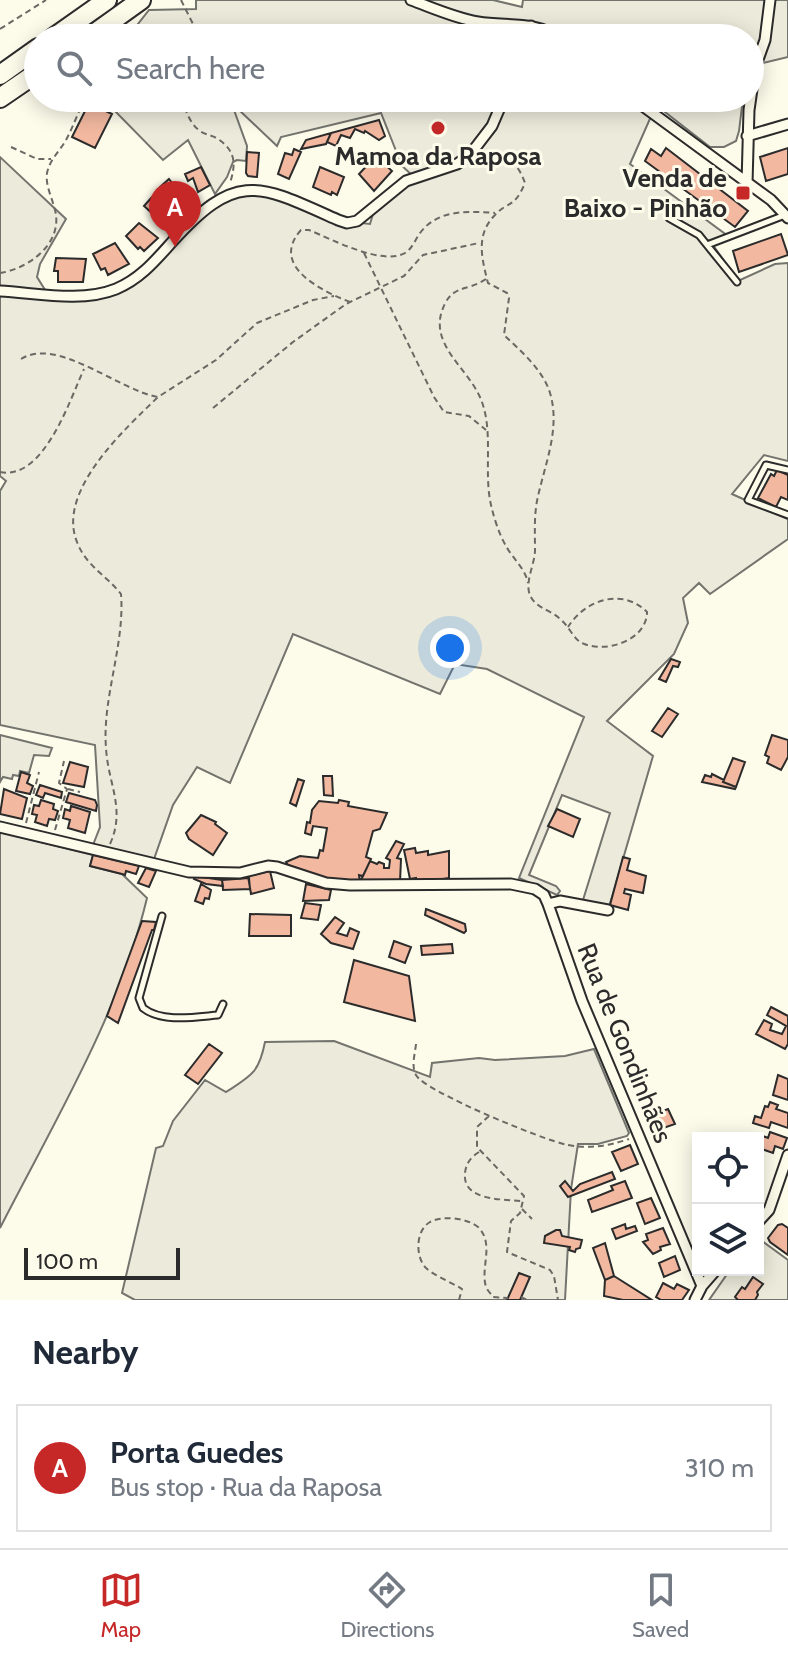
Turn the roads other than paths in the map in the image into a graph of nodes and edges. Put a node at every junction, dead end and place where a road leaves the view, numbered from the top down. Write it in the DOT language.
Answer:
graph roads {
  1 [pos="107,0"];
  2 [pos="141,0"];
  3 [pos="411,0"];
  4 [pos="770,0"];
  5 [pos="73,24"];
  6 [pos="108,24"];
  7 [pos="510,24"];
  8 [pos="764,43"];
  9 [pos="24,58"];
  10 [pos="0,75"];
  11 [pos="24,82"];
  12 [pos="2,97"];
  13 [pos="498,112"];
  14 [pos="651,112"];
  15 [pos="750,112"];
  16 [pos="788,124"];
  17 [pos="747,136"];
  18 [pos="747,184"];
  19 [pos="787,216"];
  20 [pos="669,218"];
  21 [pos="707,245"];
  22 [pos="737,282"];
  23 [pos="0,291"];
  24 [pos="788,470"];
  25 [pos="788,515"];
  26 [pos="0,827"];
  27 [pos="548,904"];
  28 [pos="608,910"];
  29 [pos="162,916"];
  30 [pos="223,1004"];
  31 [pos="788,1155"];
  32 [pos="764,1215"];
  33 [pos="711,1276"];
  34 [pos="702,1286"];
  35 [pos="695,1300"];
  1 -- 5 [label="highway"];
  2 -- 6 [label="highway"];
  3 -- 7 [label="street"];
  4 -- 8 [label="street"];
  9 -- 10 [label="highway"];
  11 -- 12 [label="highway"];
  13 -- 23 [label="street"];
  14 -- 18 [label="street"];
  15 -- 17 [label="street"];
  16 -- 17 [label="street"];
  17 -- 18 [label="street"];
  18 -- 19 [label="street"];
  19 -- 21 [label="lane"];
  20 -- 21 [label="lane"];
  21 -- 22 [label="lane"];
  24 -- 25 [label="lane"];
  26 -- 27 [label="street, Rua de Gondinhães"];
  27 -- 28 [label="street, Rua de Gondinhães"];
  27 -- 34 [label="street, Rua de Gondinhães"];
  29 -- 30 [label="lane"];
  31 -- 32 [label="street"];
  33 -- 34 [label="street"];
  34 -- 35 [label="street"];
}
